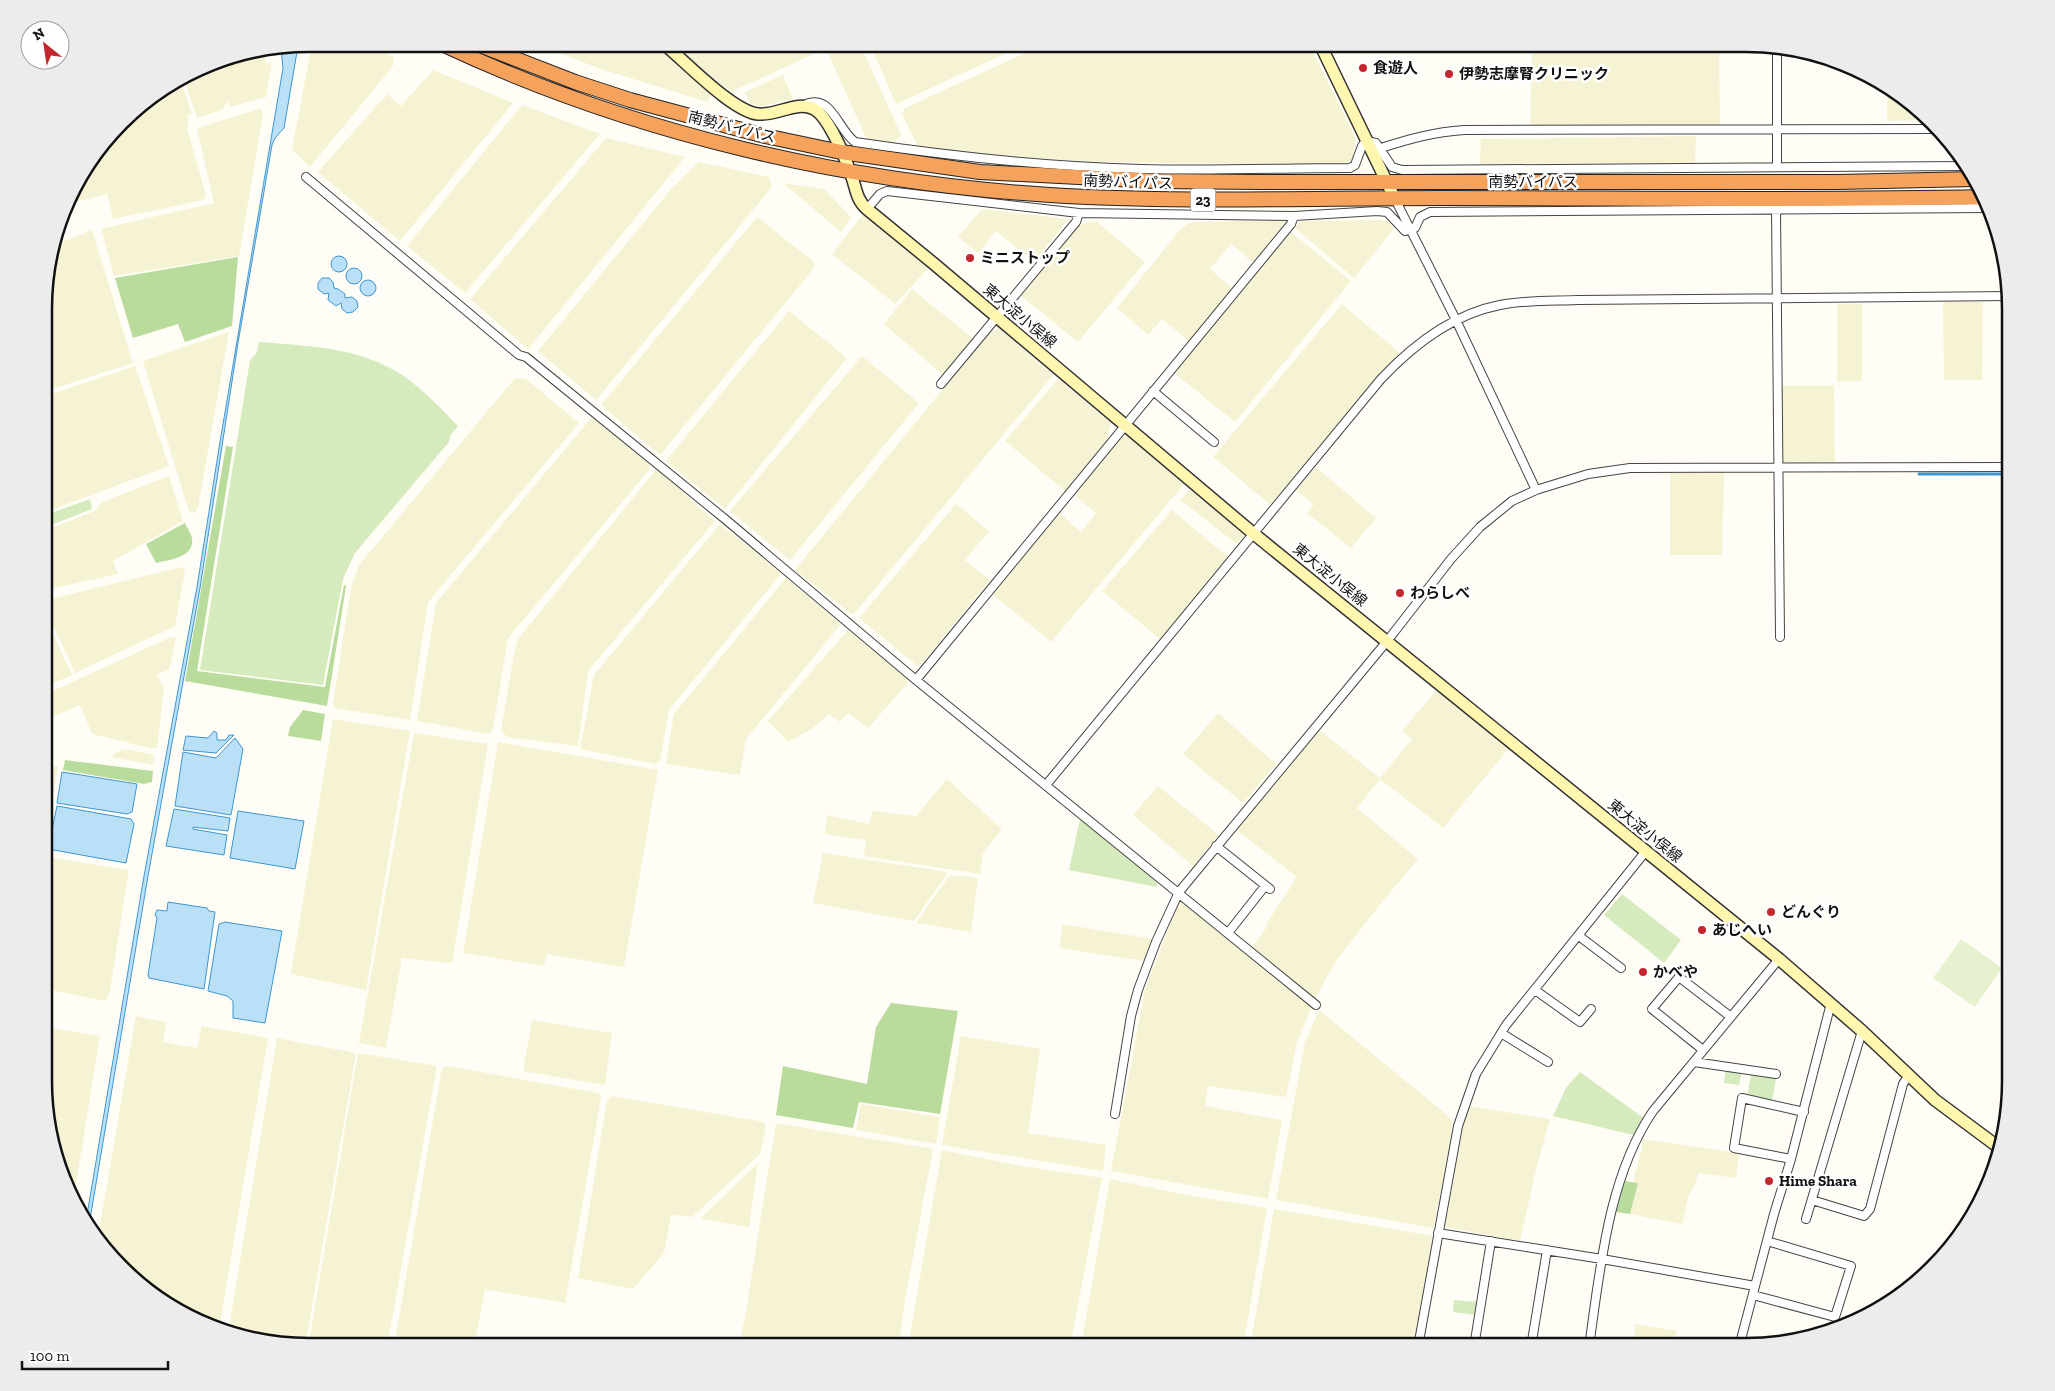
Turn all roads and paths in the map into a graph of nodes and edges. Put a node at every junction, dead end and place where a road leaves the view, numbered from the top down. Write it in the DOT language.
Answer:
graph roads {
  1 [pos="461,52"];
  2 [pos="498,52"];
  3 [pos="673,52"];
  4 [pos="1324,52"];
  5 [pos="1777,55"];
  6 [pos="802,106"];
  7 [pos="1777,128"];
  8 [pos="1928,129"];
  9 [pos="1366,141"];
  10 [pos="1381,148"];
  11 [pos="841,152"];
  12 [pos="1958,166"];
  13 [pos="1777,167"];
  14 [pos="850,171"];
  15 [pos="306,177"];
  16 [pos="1967,179"];
  17 [pos="1386,182"];
  18 [pos="1976,197"];
  19 [pos="1394,199"];
  20 [pos="1982,208"];
  21 [pos="867,209"];
  22 [pos="1776,209"];
  23 [pos="1079,213"];
  24 [pos="1294,216"];
  25 [pos="1411,230"];
  26 [pos="2002,296"];
  27 [pos="1777,298"];
  28 [pos="996,316"];
  29 [pos="1456,320"];
  30 [pos="941,384"];
  31 [pos="1153,391"];
  32 [pos="1125,424"];
  33 [pos="1214,442"];
  34 [pos="1780,467"];
  35 [pos="2002,467"];
  36 [pos="1536,490"];
  37 [pos="1254,534"];
  38 [pos="1780,637"];
  39 [pos="1388,640"];
  40 [pos="916,680"];
  41 [pos="1046,785"];
  42 [pos="1216,846"];
  43 [pos="1646,851"];
  44 [pos="1178,892"];
  45 [pos="1228,933"];
  46 [pos="1579,936"];
  47 [pos="1779,959"];
  48 [pos="1621,968"];
  49 [pos="1535,990"];
  50 [pos="1831,1004"];
  51 [pos="1316,1005"];
  52 [pos="1591,1009"];
  53 [pos="1731,1017"];
  54 [pos="1862,1031"];
  55 [pos="1501,1033"];
  56 [pos="1703,1050"];
  57 [pos="1548,1062"];
  58 [pos="1694,1062"];
  59 [pos="1776,1074"];
  60 [pos="1908,1076"];
  61 [pos="1804,1112"];
  62 [pos="1115,1114"];
  63 [pos="1995,1145"];
  64 [pos="1792,1159"];
  65 [pos="1812,1200"];
  66 [pos="1806,1220"];
  67 [pos="1438,1233"];
  68 [pos="1491,1241"];
  69 [pos="1767,1241"];
  70 [pos="1547,1250"];
  71 [pos="1602,1259"];
  72 [pos="1755,1286"];
  73 [pos="1753,1295"];
  74 [pos="1420,1338"];
  75 [pos="1475,1338"];
  76 [pos="1532,1338"];
  77 [pos="1589,1338"];
  78 [pos="1741,1338"];
  1 -- 14 [label="highway, 南勢バイパス / 23"];
  2 -- 11 [label="highway, 南勢バイパス / 23"];
  3 -- 6 [label="main road"];
  4 -- 9 [label="main road"];
  5 -- 7 [label="street"];
  6 -- 9 [label="street"];
  6 -- 11 [label="main road, 東大淀小俣線"];
  7 -- 8 [label="street"];
  7 -- 10 [label="street"];
  7 -- 13 [label="street"];
  9 -- 10 [label="street"];
  9 -- 17 [label="main road"];
  10 -- 13 [label="street"];
  11 -- 14 [label="main road, 東大淀小俣線"];
  11 -- 17 [label="highway, 南勢バイパス / 23"];
  12 -- 13 [label="street"];
  14 -- 19 [label="highway, 南勢バイパス / 23"];
  14 -- 21 [label="main road, 東大淀小俣線"];
  15 -- 40 [label="street"];
  16 -- 17 [label="highway, 南勢バイパス / 23"];
  17 -- 19 [label="main road"];
  18 -- 19 [label="highway, 南勢バイパス / 23"];
  19 -- 25 [label="street"];
  20 -- 22 [label="street"];
  21 -- 23 [label="street"];
  21 -- 28 [label="main road, 東大淀小俣線"];
  22 -- 25 [label="street"];
  22 -- 27 [label="street"];
  23 -- 24 [label="street"];
  23 -- 28 [label="street"];
  24 -- 25 [label="street"];
  24 -- 31 [label="street"];
  25 -- 29 [label="street"];
  26 -- 27 [label="street"];
  27 -- 29 [label="street"];
  27 -- 34 [label="street"];
  28 -- 30 [label="street"];
  28 -- 32 [label="main road, 東大淀小俣線"];
  29 -- 36 [label="street"];
  29 -- 37 [label="street"];
  31 -- 32 [label="street"];
  31 -- 33 [label="street"];
  32 -- 37 [label="main road, 東大淀小俣線"];
  32 -- 40 [label="street"];
  34 -- 35 [label="street"];
  34 -- 36 [label="street"];
  34 -- 38 [label="street"];
  36 -- 39 [label="street"];
  37 -- 39 [label="main road, 東大淀小俣線"];
  37 -- 41 [label="street"];
  39 -- 42 [label="street"];
  39 -- 43 [label="main road, 東大淀小俣線"];
  40 -- 41 [label="street"];
  41 -- 44 [label="street"];
  42 -- 44 [label="street"];
  42 -- 45 [label="street"];
  43 -- 46 [label="street"];
  43 -- 47 [label="main road, 東大淀小俣線"];
  44 -- 45 [label="street"];
  44 -- 62 [label="street"];
  45 -- 51 [label="street"];
  46 -- 48 [label="street"];
  46 -- 49 [label="street"];
  47 -- 50 [label="main road, 東大淀小俣線"];
  47 -- 53 [label="street"];
  49 -- 52 [label="street"];
  49 -- 55 [label="street"];
  50 -- 54 [label="main road, 東大淀小俣線"];
  50 -- 61 [label="street"];
  53 -- 56 [label="street"];
  53 -- 56 [label="street"];
  54 -- 60 [label="main road, 東大淀小俣線"];
  54 -- 65 [label="street"];
  55 -- 57 [label="street"];
  55 -- 67 [label="street"];
  56 -- 58 [label="street"];
  58 -- 59 [label="street"];
  58 -- 71 [label="street"];
  60 -- 63 [label="main road, 東大淀小俣線"];
  60 -- 65 [label="street"];
  61 -- 64 [label="street"];
  61 -- 64 [label="street"];
  64 -- 69 [label="street"];
  65 -- 66 [label="street"];
  67 -- 68 [label="street"];
  67 -- 74 [label="street"];
  68 -- 70 [label="street"];
  68 -- 75 [label="street"];
  69 -- 72 [label="street"];
  69 -- 73 [label="street"];
  70 -- 71 [label="street"];
  70 -- 76 [label="street"];
  71 -- 72 [label="street"];
  71 -- 77 [label="street"];
  72 -- 73 [label="street"];
  73 -- 78 [label="street"];
}
